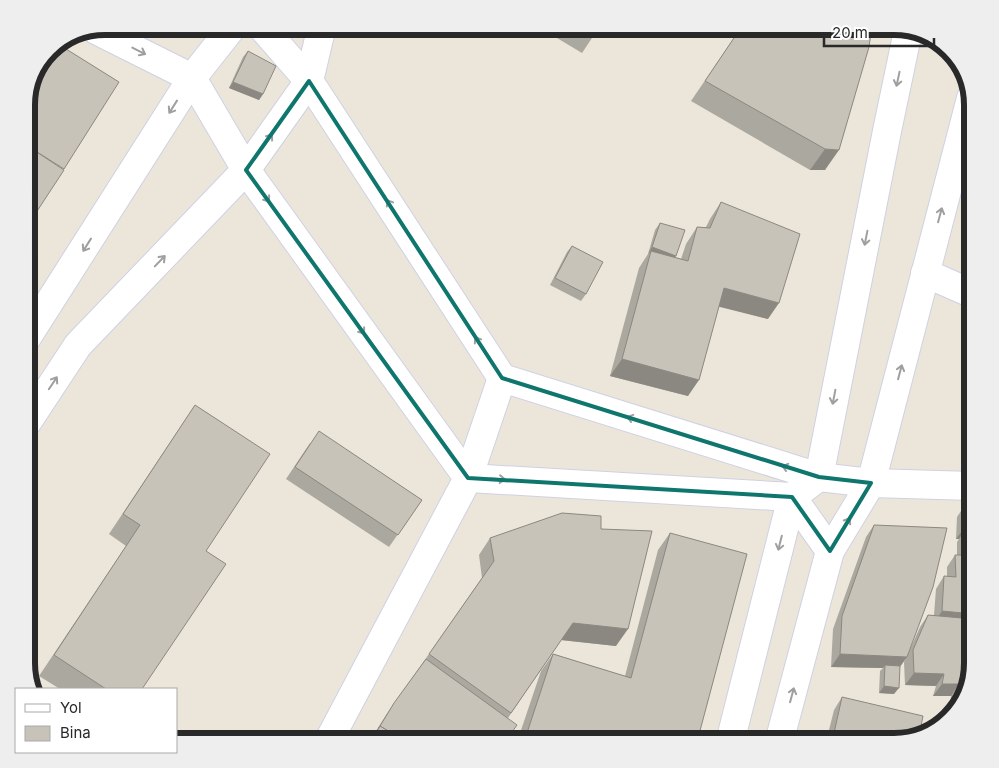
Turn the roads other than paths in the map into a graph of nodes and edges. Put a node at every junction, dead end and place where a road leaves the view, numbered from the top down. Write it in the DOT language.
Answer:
graph roads {
  1 [pos="106,35"];
  2 [pos="226,35"];
  3 [pos="269,35"];
  4 [pos="320,35"];
  5 [pos="907,37"];
  6 [pos="192,78"];
  7 [pos="309,81"];
  8 [pos="964,125"];
  9 [pos="246,170"];
  10 [pos="925,273"];
  11 [pos="964,290"];
  12 [pos="35,326"];
  13 [pos="502,378"];
  14 [pos="35,410"];
  15 [pos="819,477"];
  16 [pos="468,478"];
  17 [pos="871,483"];
  18 [pos="964,486"];
  19 [pos="792,497"];
  20 [pos="830,551"];
  21 [pos="333,733"];
  22 [pos="732,733"];
  23 [pos="781,733"];
  1 -- 6 [label="street, one-way"];
  2 -- 6 [label="street"];
  3 -- 7 [label="street"];
  4 -- 7 [label="street"];
  5 -- 15 [label="street, one-way"];
  6 -- 9 [label="street"];
  6 -- 12 [label="street, one-way"];
  9 -- 7 [label="street, one-way"];
  13 -- 7 [label="street, one-way"];
  10 -- 8 [label="street, one-way"];
  14 -- 9 [label="street, one-way"];
  9 -- 16 [label="street, one-way"];
  10 -- 11 [label="street"];
  17 -- 10 [label="street, one-way"];
  15 -- 13 [label="street, one-way"];
  13 -- 16 [label="street"];
  15 -- 17 [label="street"];
  15 -- 19 [label="street"];
  16 -- 19 [label="street, one-way"];
  16 -- 21 [label="street"];
  17 -- 18 [label="street"];
  20 -- 17 [label="street, one-way"];
  19 -- 20 [label="street"];
  19 -- 22 [label="street, one-way"];
  23 -- 20 [label="street, one-way"];
}
